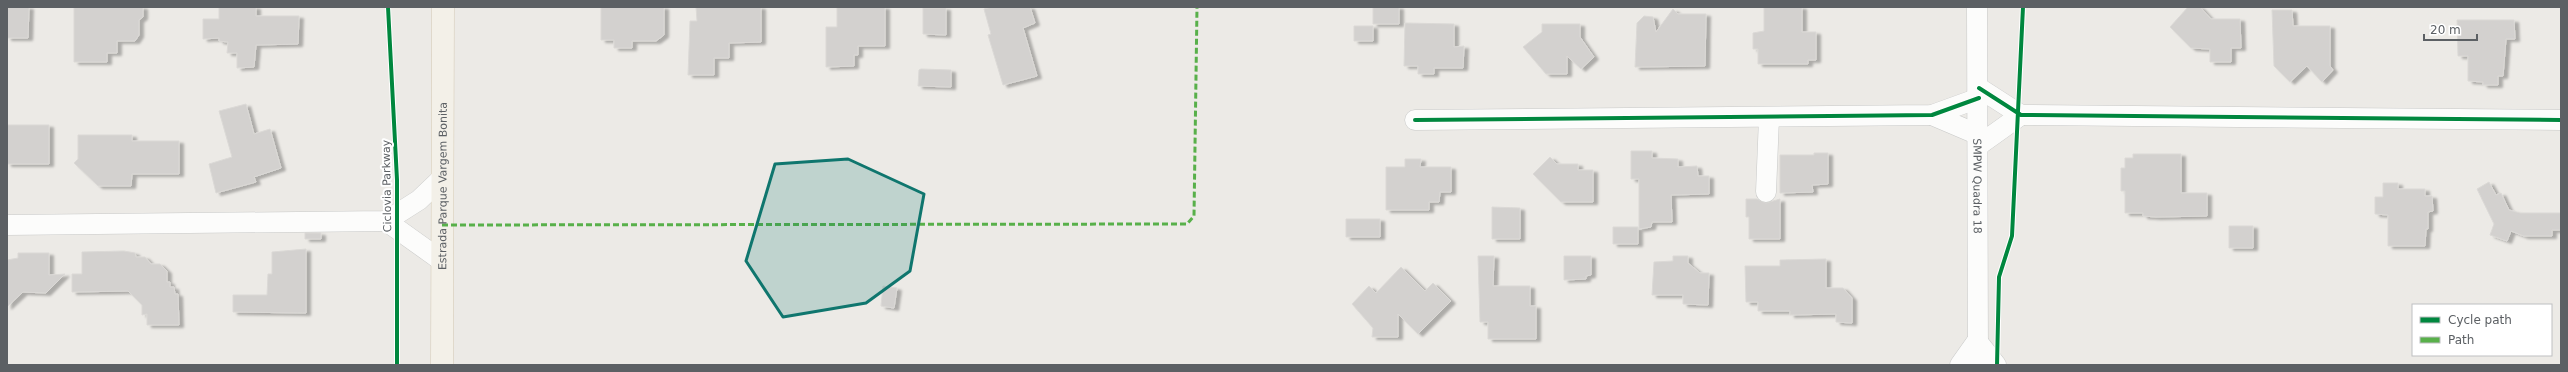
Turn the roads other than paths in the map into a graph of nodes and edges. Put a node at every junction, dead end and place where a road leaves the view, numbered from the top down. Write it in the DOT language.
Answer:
graph roads {
  1 [pos="443,7"];
  2 [pos="1978,7"];
  3 [pos="1979,93"];
  4 [pos="1932,115"];
  5 [pos="2021,115"];
  6 [pos="1769,118"];
  7 [pos="1415,120"];
  8 [pos="2561,120"];
  9 [pos="1979,140"];
  10 [pos="441,179"];
  11 [pos="1766,192"];
  12 [pos="386,221"];
  13 [pos="7,225"];
  14 [pos="442,261"];
  15 [pos="1978,341"];
  16 [pos="442,365"];
  17 [pos="1960,365"];
  18 [pos="1978,365"];
  19 [pos="1996,365"];
  1 -- 10 [label="main road, Estrada Parque Vargem Bonita"];
  2 -- 3 [label="street, SMPW Quadra 18"];
  3 -- 4 [label="street"];
  3 -- 5 [label="street"];
  3 -- 9 [label="street, SMPW Quadra 18"];
  4 -- 6 [label="street"];
  4 -- 9 [label="street"];
  5 -- 8 [label="street"];
  5 -- 9 [label="street"];
  6 -- 7 [label="street"];
  6 -- 11 [label="street"];
  9 -- 15 [label="street, SMPW Quadra 18"];
  10 -- 12 [label="street"];
  10 -- 14 [label="main road, Estrada Parque Vargem Bonita"];
  12 -- 13 [label="street"];
  12 -- 14 [label="street"];
  14 -- 16 [label="main road, Estrada Parque Vargem Bonita"];
  15 -- 17 [label="street"];
  15 -- 18 [label="street, SMPW Quadra 18"];
  15 -- 19 [label="street"];
}
